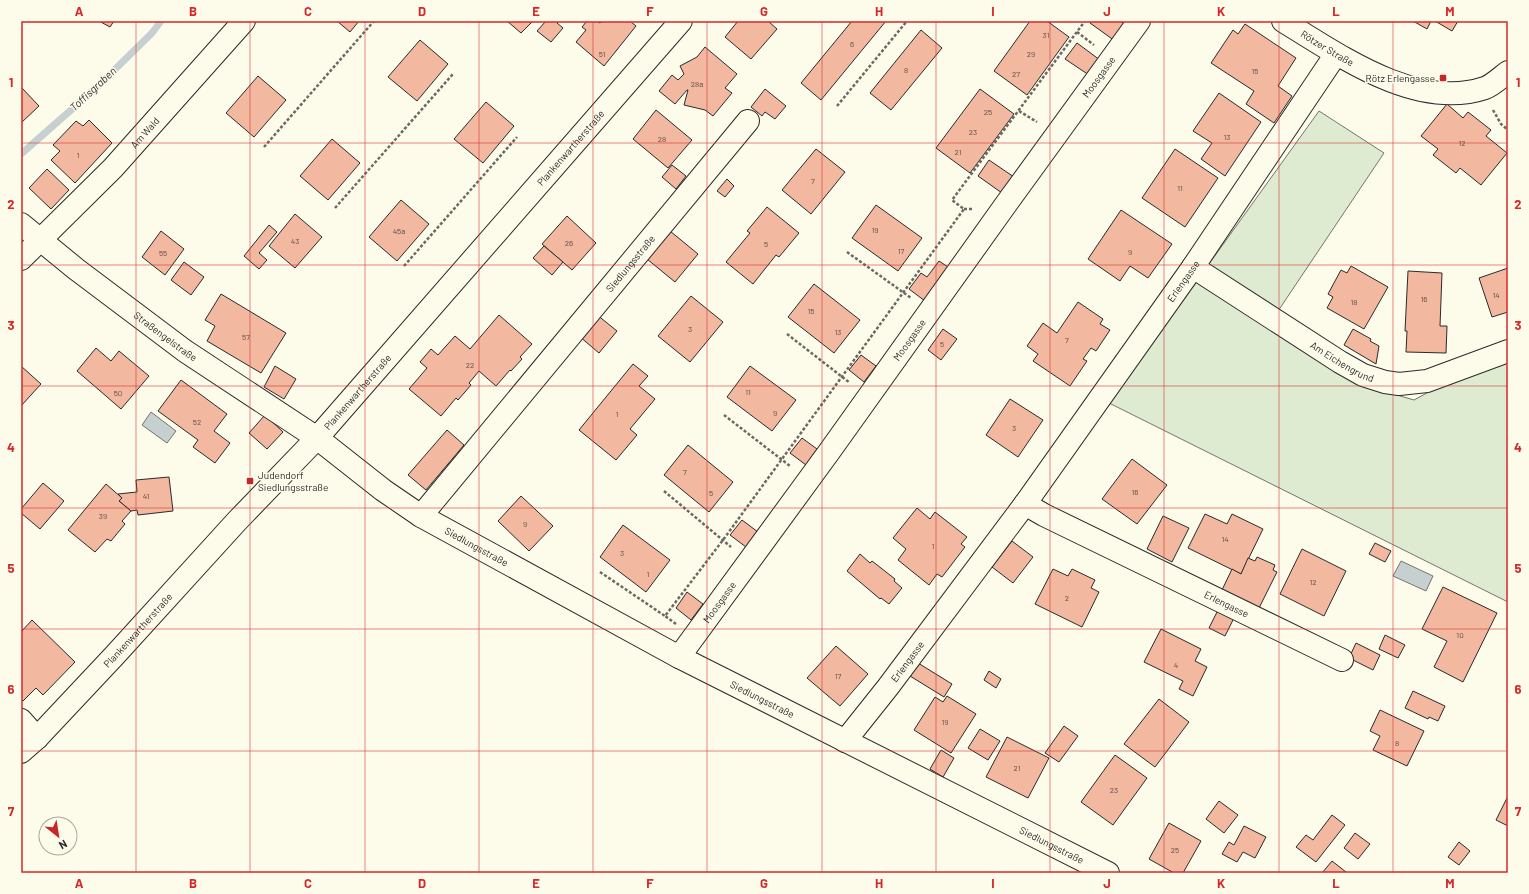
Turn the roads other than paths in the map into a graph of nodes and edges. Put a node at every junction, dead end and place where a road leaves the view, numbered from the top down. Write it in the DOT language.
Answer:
graph roads {
  1 [pos="244,21"];
  2 [pos="682,21"];
  3 [pos="1139,21"];
  4 [pos="1283,21"];
  5 [pos="1336,54"];
  6 [pos="1508,72"];
  7 [pos="748,121"];
  8 [pos="21,224"];
  9 [pos="41,240"];
  10 [pos="21,259"];
  11 [pos="1193,267"];
  12 [pos="1508,351"];
  13 [pos="317,438"];
  14 [pos="1025,504"];
  15 [pos="421,516"];
  16 [pos="679,657"];
  17 [pos="1342,660"];
  18 [pos="21,720"];
  19 [pos="845,741"];
  20 [pos="29,745"];
  21 [pos="1108,873"];
  1 -- 9 [label="street, Am Wald"];
  2 -- 13 [label="street, Plankenwartherstraße"];
  3 -- 16 [label="street, Moosgasse"];
  4 -- 5 [label="street, Rötzer Straße"];
  5 -- 6 [label="street, Rötzer Straße"];
  5 -- 11 [label="street, Erlengasse"];
  7 -- 15 [label="street, Siedlungsstraße"];
  8 -- 9 [label="street, Straßengelstraße"];
  9 -- 10 [label="street, Am Wald"];
  9 -- 13 [label="street, Straßengelstraße"];
  11 -- 12 [label="street, Am Eichengrund"];
  11 -- 14 [label="street, Erlengasse"];
  13 -- 15 [label="street, Siedlungsstraße"];
  13 -- 20 [label="street, Plankenwartherstraße"];
  14 -- 17 [label="street, Erlengasse"];
  14 -- 19 [label="street, Erlengasse"];
  15 -- 16 [label="street, Siedlungsstraße"];
  16 -- 19 [label="street, Siedlungsstraße"];
  18 -- 20 [label="street"];
  19 -- 21 [label="street, Siedlungsstraße"];
}
